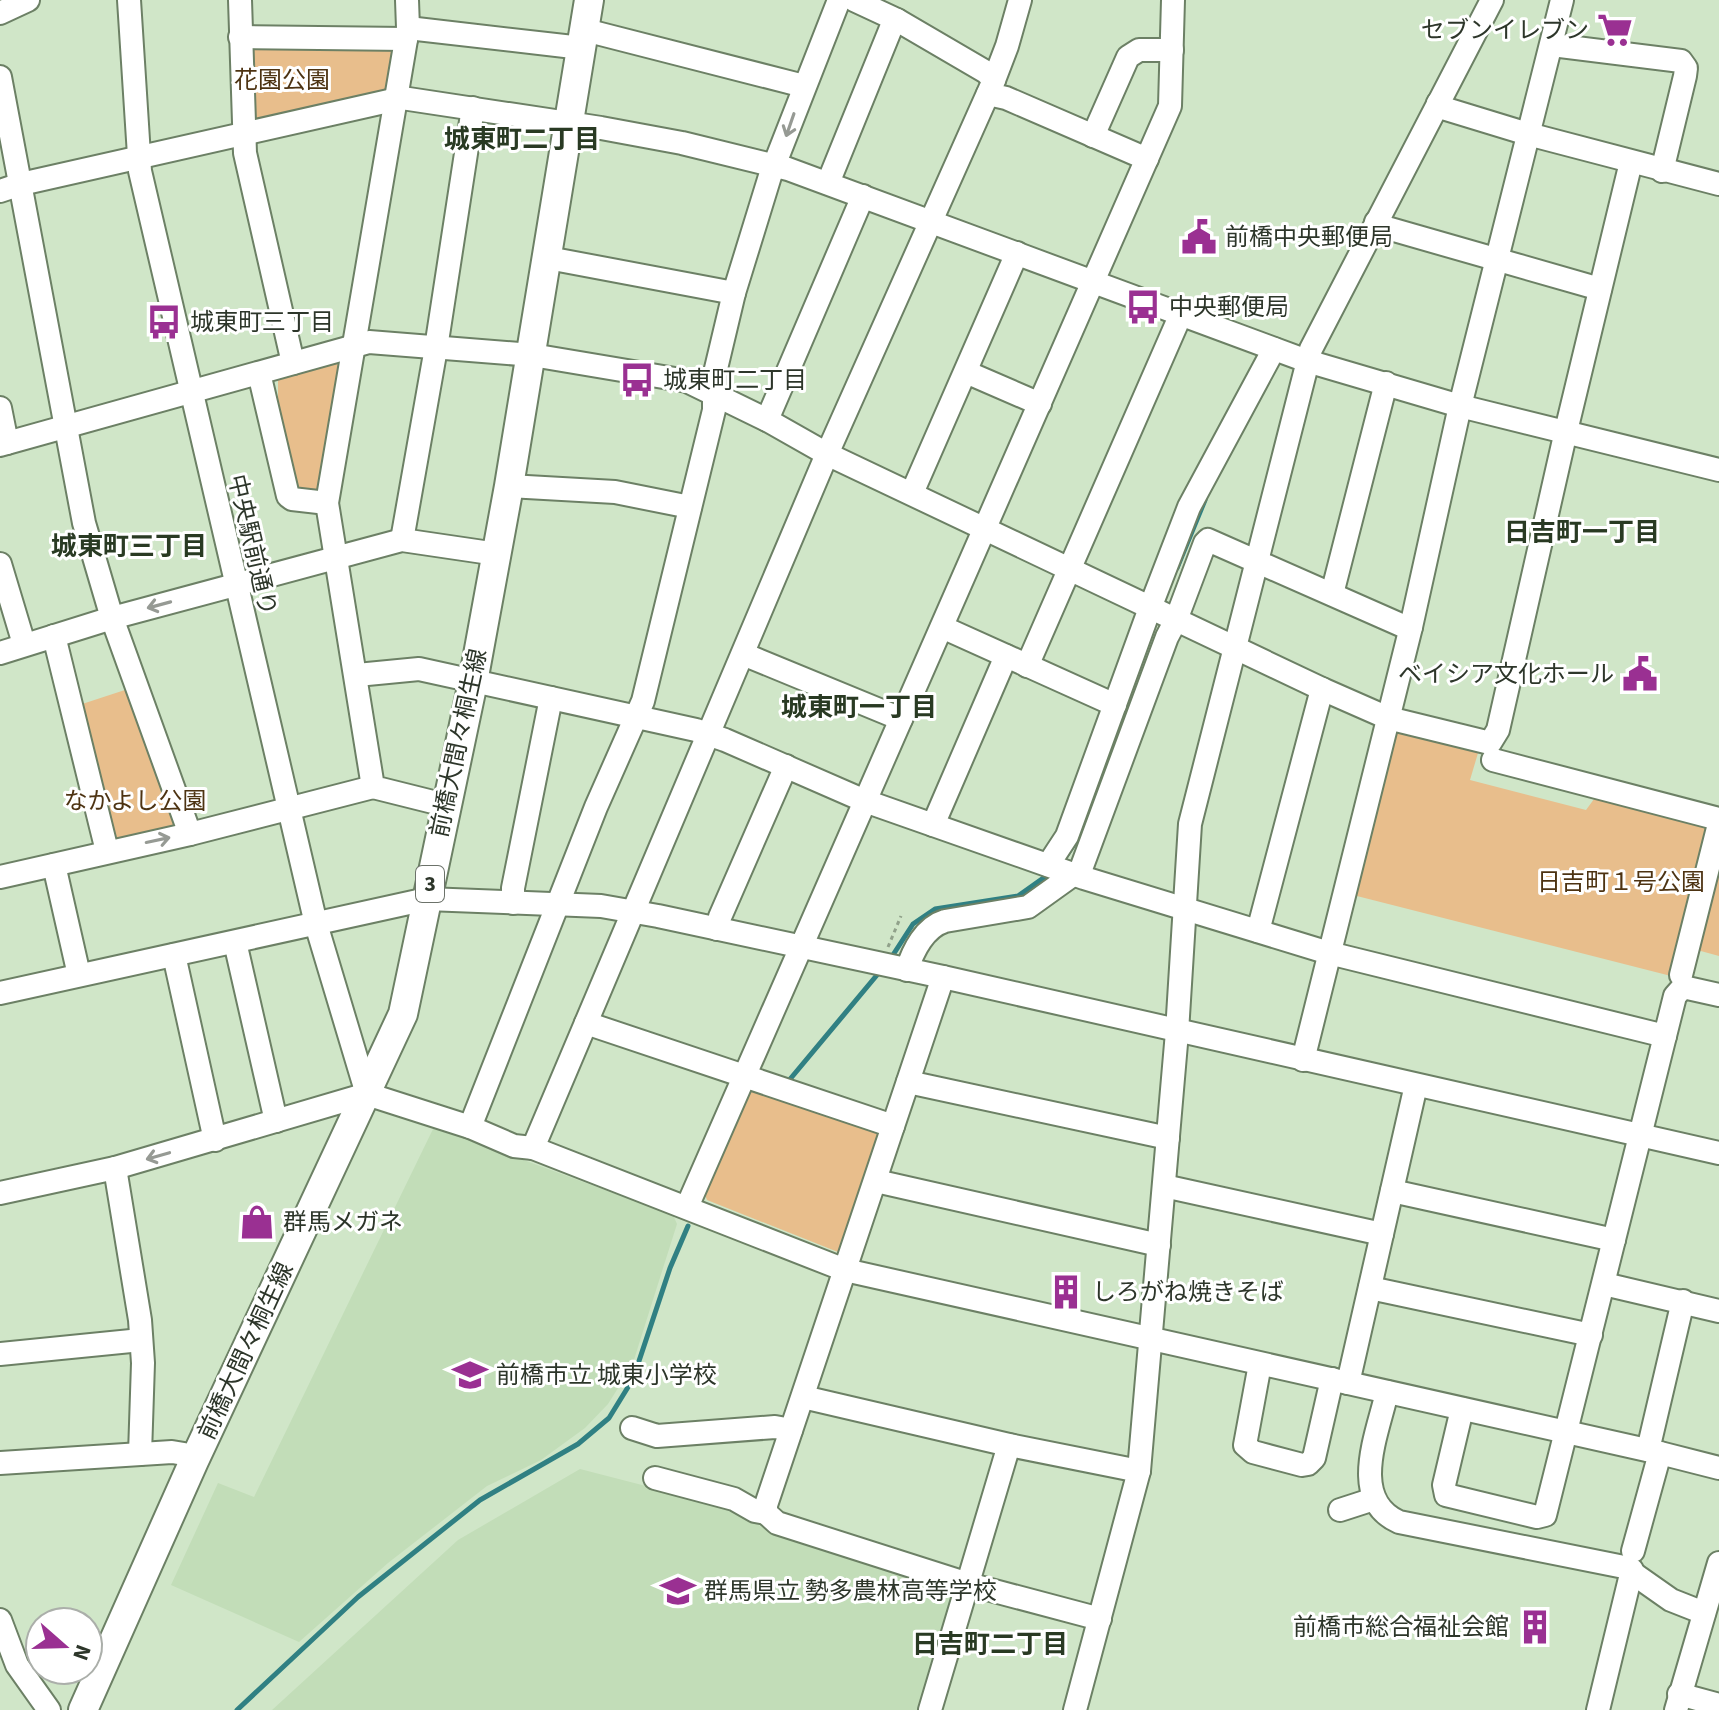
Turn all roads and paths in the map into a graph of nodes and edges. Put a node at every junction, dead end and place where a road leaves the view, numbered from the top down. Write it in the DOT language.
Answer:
graph roads {
  1 [pos="28,0"];
  2 [pos="129,0"];
  3 [pos="240,0"];
  4 [pos="407,0"];
  5 [pos="589,0"];
  6 [pos="839,0"];
  7 [pos="854,0"];
  8 [pos="1020,0"];
  9 [pos="1173,0"];
  10 [pos="1492,0"];
  11 [pos="1562,0"];
  12 [pos="0,13"];
  13 [pos="897,20"];
  14 [pos="407,33"];
  15 [pos="240,37"];
  16 [pos="583,39"];
  17 [pos="1552,45"];
  18 [pos="1172,50"];
  19 [pos="0,77"];
  20 [pos="804,86"];
  21 [pos="991,87"];
  22 [pos="396,100"];
  23 [pos="1438,103"];
  24 [pos="473,108"];
  25 [pos="570,124"];
  26 [pos="1528,134"];
  27 [pos="243,135"];
  28 [pos="1093,136"];
  29 [pos="138,158"];
  30 [pos="1147,159"];
  31 [pos="1631,162"];
  32 [pos="775,165"];
  33 [pos="1662,171"];
  34 [pos="828,183"];
  35 [pos="1719,184"];
  36 [pos="10,188"];
  37 [pos="863,196"];
  38 [pos="1376,222"];
  39 [pos="932,224"];
  40 [pos="1017,253"];
  41 [pos="548,258"];
  42 [pos="1497,261"];
  43 [pos="1093,282"];
  44 [pos="1600,289"];
  45 [pos="734,293"];
  46 [pos="1181,314"];
  47 [pos="352,346"];
  48 [pos="436,348"];
  49 [pos="1274,349"];
  50 [pos="532,355"];
  51 [pos="1307,361"];
  52 [pos="293,363"];
  53 [pos="966,372"];
  54 [pos="259,373"];
  55 [pos="1386,383"];
  56 [pos="190,392"];
  57 [pos="714,394"];
  58 [pos="1040,404"];
  59 [pos="1460,406"];
  60 [pos="0,408"];
  61 [pos="767,420"];
  62 [pos="64,427"];
  63 [pos="1566,431"];
  64 [pos="4,444"];
  65 [pos="827,454"];
  66 [pos="1719,470"];
  67 [pos="509,486"];
  68 [pos="912,493"];
  69 [pos="327,503"];
  70 [pos="690,507"];
  71 [pos="985,530"];
  72 [pos="402,540"];
  73 [pos="497,554"];
  74 [pos="334,559"];
  75 [pos="1257,561"];
  76 [pos="1,569"];
  77 [pos="1070,570"];
  78 [pos="235,584"];
  79 [pos="1332,594"];
  80 [pos="1163,614"];
  81 [pos="112,618"];
  82 [pos="942,627"];
  83 [pos="1411,627"];
  84 [pos="54,636"];
  85 [pos="24,644"];
  86 [pos="1235,648"];
  87 [pos="0,653"];
  88 [pos="743,654"];
  89 [pos="1006,656"];
  90 [pos="1027,666"];
  91 [pos="357,675"];
  92 [pos="473,682"];
  93 [pos="1322,689"];
  94 [pos="551,698"];
  95 [pos="1115,705"];
  96 [pos="635,716"];
  97 [pos="1388,718"];
  98 [pos="901,719"];
  99 [pos="707,735"];
  100 [pos="1493,760"];
  101 [pos="786,766"];
  102 [pos="373,787"];
  103 [pos="865,801"];
  104 [pos="445,808"];
  105 [pos="288,809"];
  106 [pos="1719,822"];
  107 [pos="933,825"];
  108 [pos="190,834"];
  109 [pos="107,851"];
  110 [pos="54,865"];
  111 [pos="1061,869"];
  112 [pos="0,877"];
  113 [pos="427,899"];
  114 [pos="513,903"];
  115 [pos="558,905"];
  116 [pos="1184,908"];
  117 [pos="630,913"];
  118 [pos="901,916"];
  119 [pos="316,924"];
  120 [pos="717,929"];
  121 [pos="1258,931"];
  122 [pos="235,942"];
  123 [pos="801,947"];
  124 [pos="1329,953"];
  125 [pos="174,955"];
  126 [pos="892,963"];
  127 [pos="79,975"];
  128 [pos="1681,975"];
  129 [pos="943,977"];
  130 [pos="0,993"];
  131 [pos="1719,995"];
  132 [pos="586,1023"];
  133 [pos="1177,1032"];
  134 [pos="1665,1036"];
  135 [pos="1303,1060"];
  136 [pos="744,1076"];
  137 [pos="908,1082"];
  138 [pos="1416,1085"];
  139 [pos="367,1094"];
  140 [pos="276,1121"];
  141 [pos="893,1126"];
  142 [pos="470,1127"];
  143 [pos="1640,1137"];
  144 [pos="1168,1138"];
  145 [pos="215,1140"];
  146 [pos="533,1148"];
  147 [pos="1719,1153"];
  148 [pos="115,1168"];
  149 [pos="876,1181"];
  150 [pos="1164,1186"];
  151 [pos="1392,1191"];
  152 [pos="0,1193"];
  153 [pos="687,1207"];
  154 [pos="1382,1234"];
  155 [pos="1614,1240"];
  156 [pos="1159,1245"];
  157 [pos="845,1270"];
  158 [pos="1604,1284"];
  159 [pos="1370,1288"];
  160 [pos="1683,1301"];
  161 [pos="1719,1311"];
  162 [pos="1591,1335"];
  163 [pos="1150,1339"];
  164 [pos="141,1340"];
  165 [pos="0,1354"];
  166 [pos="1260,1364"];
  167 [pos="1340,1381"];
  168 [pos="1387,1392"];
  169 [pos="803,1397"];
  170 [pos="1462,1409"];
  171 [pos="632,1428"];
  172 [pos="791,1430"];
  173 [pos="1566,1432"];
  174 [pos="1009,1445"];
  175 [pos="1654,1452"];
  176 [pos="140,1454"];
  177 [pos="194,1461"];
  178 [pos="0,1463"];
  179 [pos="1719,1468"];
  180 [pos="1139,1471"];
  181 [pos="655,1478"];
  182 [pos="1374,1499"];
  183 [pos="1340,1510"];
  184 [pos="766,1513"];
  185 [pos="1633,1560"];
  186 [pos="1719,1563"];
  187 [pos="968,1584"];
  188 [pos="1704,1613"];
  189 [pos="1100,1619"];
  190 [pos="0,1620"];
  191 [pos="1678,1702"];
  192 [pos="1719,1705"];
  193 [pos="933,1709"];
  194 [pos="49,1710"];
  195 [pos="83,1710"];
  196 [pos="1075,1710"];
  197 [pos="1598,1710"];
  1 -- 12 [label="street"];
  2 -- 29 [label="street, 中央駅前通り"];
  3 -- 15 [label="street"];
  4 -- 14 [label="street"];
  5 -- 16 [label="main road, 前橋大間々桐生線 / 3"];
  6 -- 20 [label="street"];
  7 -- 13 [label="street"];
  8 -- 21 [label="street"];
  9 -- 18 [label="street"];
  10 -- 23 [label="street"];
  11 -- 17 [label="street"];
  13 -- 21 [label="street"];
  13 -- 34 [label="street"];
  14 -- 15 [label="street"];
  14 -- 16 [label="street"];
  14 -- 22 [label="street"];
  15 -- 27 [label="street"];
  16 -- 20 [label="street"];
  16 -- 25 [label="main road, 前橋大間々桐生線 / 3"];
  17 -- 26 [label="street"];
  17 -- 33 [label="street"];
  18 -- 28 [label="street"];
  18 -- 30 [label="street"];
  19 -- 36 [label="street"];
  20 -- 32 [label="street, one-way"];
  21 -- 28 [label="street"];
  21 -- 39 [label="street"];
  22 -- 24 [label="street"];
  22 -- 27 [label="street"];
  22 -- 47 [label="street"];
  23 -- 26 [label="street"];
  23 -- 38 [label="street"];
  24 -- 25 [label="street"];
  24 -- 48 [label="street"];
  25 -- 32 [label="street"];
  25 -- 41 [label="main road, 前橋大間々桐生線 / 3"];
  26 -- 31 [label="street"];
  26 -- 42 [label="street"];
  27 -- 29 [label="street"];
  27 -- 52 [label="street"];
  28 -- 30 [label="street"];
  29 -- 36 [label="street"];
  29 -- 56 [label="street, 中央駅前通り"];
  30 -- 43 [label="street"];
  31 -- 33 [label="street"];
  31 -- 44 [label="street"];
  32 -- 34 [label="street"];
  32 -- 45 [label="street"];
  33 -- 35 [label="street"];
  34 -- 37 [label="street"];
  36 -- 62 [label="street"];
  37 -- 39 [label="street"];
  37 -- 61 [label="street"];
  38 -- 42 [label="street"];
  38 -- 51 [label="street"];
  39 -- 40 [label="street"];
  39 -- 65 [label="street"];
  40 -- 43 [label="street"];
  40 -- 53 [label="street"];
  41 -- 45 [label="street"];
  41 -- 50 [label="main road, 前橋大間々桐生線 / 3"];
  42 -- 44 [label="street"];
  42 -- 59 [label="street"];
  43 -- 46 [label="street"];
  43 -- 58 [label="street"];
  44 -- 63 [label="street"];
  45 -- 57 [label="street"];
  46 -- 49 [label="street"];
  46 -- 77 [label="street"];
  47 -- 48 [label="street"];
  47 -- 52 [label="street"];
  47 -- 69 [label="street"];
  48 -- 50 [label="street"];
  48 -- 72 [label="street"];
  49 -- 51 [label="street"];
  49 -- 80 [label="street"];
  50 -- 57 [label="street"];
  50 -- 67 [label="main road, 前橋大間々桐生線 / 3"];
  51 -- 55 [label="street"];
  51 -- 75 [label="street"];
  52 -- 54 [label="street"];
  53 -- 58 [label="street"];
  53 -- 68 [label="street"];
  54 -- 56 [label="street"];
  54 -- 69 [label="street"];
  55 -- 59 [label="street"];
  55 -- 79 [label="street"];
  56 -- 62 [label="street"];
  56 -- 78 [label="street, 中央駅前通り"];
  57 -- 61 [label="street"];
  57 -- 70 [label="street"];
  58 -- 71 [label="street"];
  59 -- 63 [label="street"];
  59 -- 83 [label="street"];
  60 -- 64 [label="street"];
  61 -- 65 [label="street"];
  62 -- 64 [label="street"];
  62 -- 81 [label="street"];
  63 -- 66 [label="street"];
  63 -- 97 [label="street"];
  65 -- 68 [label="street"];
  65 -- 88 [label="street"];
  67 -- 70 [label="street"];
  67 -- 73 [label="main road, 前橋大間々桐生線 / 3"];
  68 -- 71 [label="street"];
  69 -- 74 [label="street"];
  70 -- 96 [label="street"];
  71 -- 77 [label="street"];
  71 -- 82 [label="street"];
  72 -- 73 [label="street"];
  72 -- 74 [label="street"];
  73 -- 92 [label="main road, 前橋大間々桐生線 / 3"];
  74 -- 78 [label="street"];
  74 -- 91 [label="street"];
  75 -- 79 [label="street"];
  75 -- 80 [label="street"];
  75 -- 86 [label="street"];
  76 -- 85 [label="street"];
  77 -- 80 [label="street"];
  77 -- 90 [label="street"];
  78 -- 81 [label="street, one-way"];
  78 -- 105 [label="street, 中央駅前通り"];
  79 -- 83 [label="street"];
  80 -- 86 [label="street"];
  80 -- 95 [label="street"];
  80 -- 111 [label="street"];
  81 -- 84 [label="street"];
  81 -- 108 [label="street"];
  82 -- 89 [label="street"];
  82 -- 98 [label="street"];
  83 -- 97 [label="street"];
  84 -- 85 [label="street"];
  84 -- 109 [label="street"];
  85 -- 87 [label="street"];
  86 -- 93 [label="street"];
  86 -- 116 [label="street"];
  88 -- 98 [label="street"];
  88 -- 99 [label="street"];
  89 -- 90 [label="street"];
  89 -- 107 [label="street"];
  90 -- 95 [label="street"];
  91 -- 92 [label="street"];
  91 -- 102 [label="street"];
  92 -- 94 [label="street"];
  92 -- 104 [label="main road, 前橋大間々桐生線 / 3"];
  93 -- 97 [label="street"];
  93 -- 121 [label="street"];
  94 -- 96 [label="street"];
  94 -- 114 [label="street"];
  95 -- 111 [label="street"];
  96 -- 99 [label="street"];
  96 -- 115 [label="street"];
  97 -- 124 [label="street"];
  98 -- 103 [label="street"];
  99 -- 101 [label="street"];
  99 -- 117 [label="street"];
  100 -- 106 [label="street"];
  101 -- 103 [label="street"];
  101 -- 120 [label="street"];
  102 -- 104 [label="street"];
  102 -- 105 [label="street"];
  103 -- 107 [label="street"];
  103 -- 123 [label="street"];
  104 -- 113 [label="main road, 前橋大間々桐生線 / 3"];
  105 -- 108 [label="street"];
  105 -- 119 [label="street, 中央駅前通り"];
  106 -- 128 [label="street"];
  107 -- 111 [label="street"];
  109 -- 108 [label="street, one-way"];
  109 -- 110 [label="street"];
  110 -- 112 [label="street"];
  110 -- 127 [label="street"];
  111 -- 116 [label="street"];
  111 -- 126 [label="street"];
  113 -- 114 [label="street"];
  113 -- 119 [label="street"];
  113 -- 139 [label="main road, 前橋大間々桐生線 / 3"];
  114 -- 115 [label="street"];
  115 -- 117 [label="street"];
  115 -- 142 [label="street"];
  116 -- 121 [label="street"];
  116 -- 133 [label="street"];
  117 -- 120 [label="street"];
  117 -- 132 [label="street"];
  118 -- 126 [label="path"];
  119 -- 122 [label="street"];
  119 -- 139 [label="street, 中央駅前通り"];
  120 -- 123 [label="street"];
  121 -- 124 [label="street"];
  122 -- 125 [label="street"];
  122 -- 140 [label="street"];
  123 -- 126 [label="street"];
  123 -- 136 [label="street"];
  124 -- 134 [label="street"];
  124 -- 135 [label="street"];
  125 -- 127 [label="street"];
  125 -- 145 [label="street"];
  126 -- 129 [label="street"];
  127 -- 130 [label="street"];
  129 -- 133 [label="street"];
  129 -- 137 [label="street"];
  131 -- 134 [label="street"];
  132 -- 136 [label="street"];
  132 -- 146 [label="street"];
  133 -- 135 [label="street"];
  133 -- 144 [label="street"];
  134 -- 143 [label="street"];
  135 -- 138 [label="street"];
  136 -- 141 [label="street"];
  136 -- 153 [label="street"];
  137 -- 141 [label="street"];
  137 -- 144 [label="street"];
  138 -- 143 [label="street"];
  138 -- 151 [label="street"];
  139 -- 140 [label="street"];
  139 -- 142 [label="street"];
  139 -- 177 [label="main road, 前橋大間々桐生線 / 3"];
  140 -- 145 [label="street"];
  141 -- 149 [label="street"];
  142 -- 146 [label="street"];
  143 -- 147 [label="street"];
  143 -- 155 [label="street"];
  144 -- 150 [label="street"];
  145 -- 148 [label="street, one-way"];
  146 -- 153 [label="street"];
  148 -- 152 [label="street"];
  148 -- 164 [label="street"];
  149 -- 156 [label="street"];
  149 -- 157 [label="street"];
  150 -- 154 [label="street"];
  150 -- 156 [label="street"];
  151 -- 154 [label="street"];
  151 -- 155 [label="street"];
  153 -- 157 [label="street"];
  154 -- 159 [label="street"];
  155 -- 158 [label="street"];
  156 -- 163 [label="street"];
  157 -- 163 [label="street"];
  157 -- 169 [label="street"];
  158 -- 160 [label="street"];
  158 -- 162 [label="street"];
  159 -- 162 [label="street"];
  159 -- 167 [label="street"];
  160 -- 161 [label="street"];
  160 -- 175 [label="street"];
  162 -- 173 [label="street"];
  163 -- 166 [label="street"];
  163 -- 180 [label="street"];
  164 -- 165 [label="street"];
  164 -- 176 [label="street"];
  166 -- 167 [label="street"];
  166 -- 167 [label="street"];
  167 -- 168 [label="street"];
  168 -- 170 [label="street"];
  168 -- 182 [label="street"];
  169 -- 172 [label="street"];
  169 -- 174 [label="street"];
  170 -- 173 [label="street"];
  170 -- 173 [label="street"];
  171 -- 172 [label="street"];
  172 -- 184 [label="street"];
  173 -- 175 [label="street"];
  174 -- 180 [label="street"];
  174 -- 187 [label="street"];
  175 -- 179 [label="street"];
  175 -- 185 [label="street"];
  176 -- 177 [label="street"];
  176 -- 178 [label="street"];
  177 -- 195 [label="main road, 前橋大間々桐生線 / 3"];
  180 -- 189 [label="street"];
  181 -- 184 [label="street"];
  182 -- 183 [label="street"];
  182 -- 185 [label="street"];
  184 -- 187 [label="street"];
  185 -- 188 [label="street"];
  185 -- 197 [label="street"];
  186 -- 188 [label="street"];
  187 -- 189 [label="street"];
  187 -- 193 [label="street"];
  188 -- 191 [label="street"];
  189 -- 196 [label="street"];
  190 -- 194 [label="street"];
  191 -- 192 [label="street"];
}
